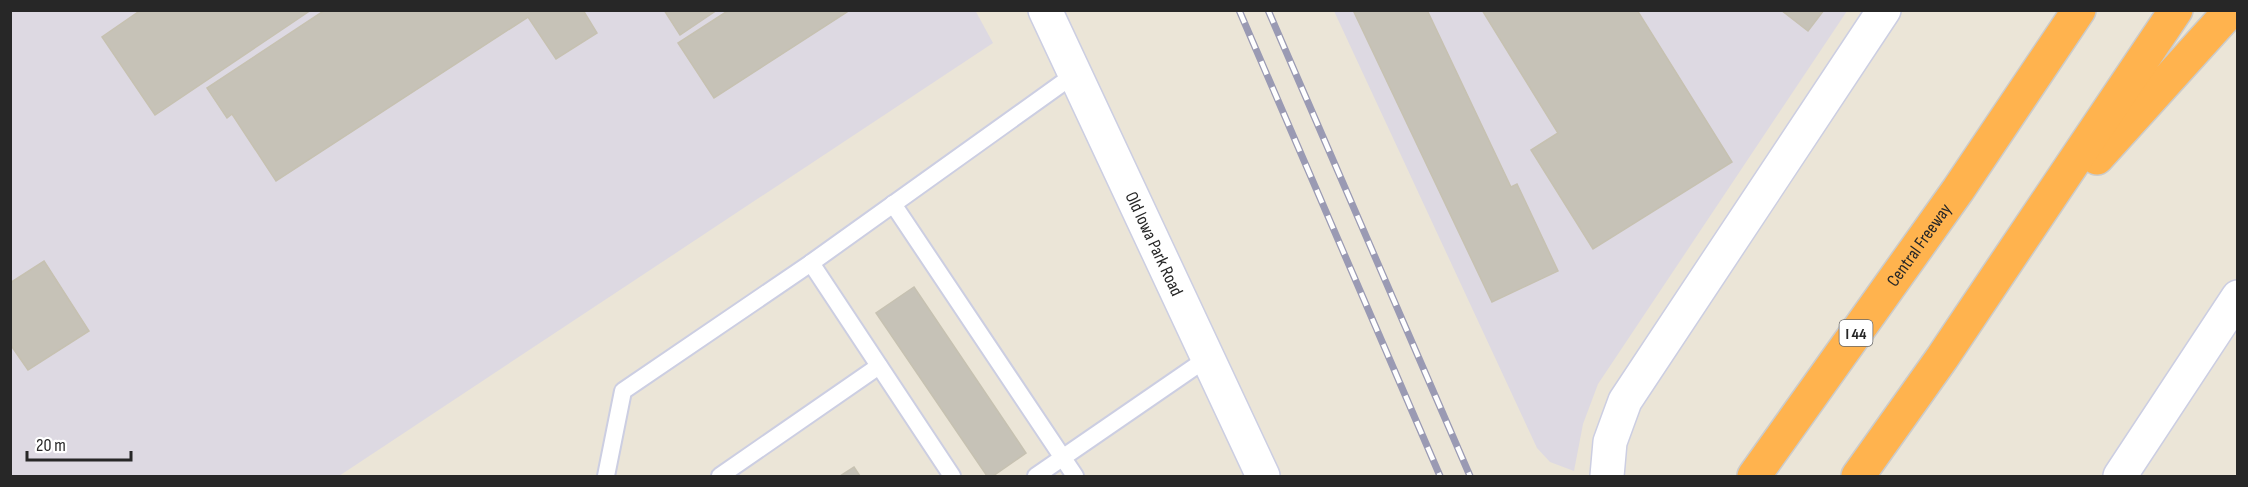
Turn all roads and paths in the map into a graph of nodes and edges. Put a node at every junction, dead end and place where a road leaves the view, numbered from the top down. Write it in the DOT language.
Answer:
graph roads {
  1 [pos="1045,10"];
  2 [pos="1884,10"];
  3 [pos="2079,10"];
  4 [pos="2176,10"];
  5 [pos="2230,10"];
  6 [pos="1075,74"];
  7 [pos="893,204"];
  8 [pos="2020,244"];
  9 [pos="811,263"];
  10 [pos="2238,297"];
  11 [pos="1209,357"];
  12 [pos="879,366"];
  13 [pos="1063,458"];
  14 [pos="606,477"];
  15 [pos="720,477"];
  16 [pos="952,477"];
  17 [pos="1036,477"];
  18 [pos="1075,477"];
  19 [pos="1263,477"];
  20 [pos="1607,477"];
  21 [pos="1754,477"];
  22 [pos="1858,477"];
  23 [pos="2120,477"];
  1 -- 6 [label="main road, Old Iowa Park Road"];
  2 -- 20 [label="main road"];
  3 -- 21 [label="highway, Central Freeway / I 44"];
  4 -- 8 [label="highway"];
  5 -- 8 [label="highway"];
  6 -- 7 [label="lane"];
  6 -- 11 [label="main road, Old Iowa Park Road"];
  7 -- 9 [label="lane"];
  7 -- 13 [label="lane"];
  8 -- 22 [label="highway"];
  9 -- 12 [label="lane"];
  9 -- 14 [label="lane"];
  10 -- 23 [label="main road"];
  11 -- 13 [label="lane"];
  11 -- 19 [label="main road, Old Iowa Park Road"];
  12 -- 15 [label="lane"];
  12 -- 16 [label="lane"];
  13 -- 17 [label="lane"];
  13 -- 18 [label="lane"];
}
